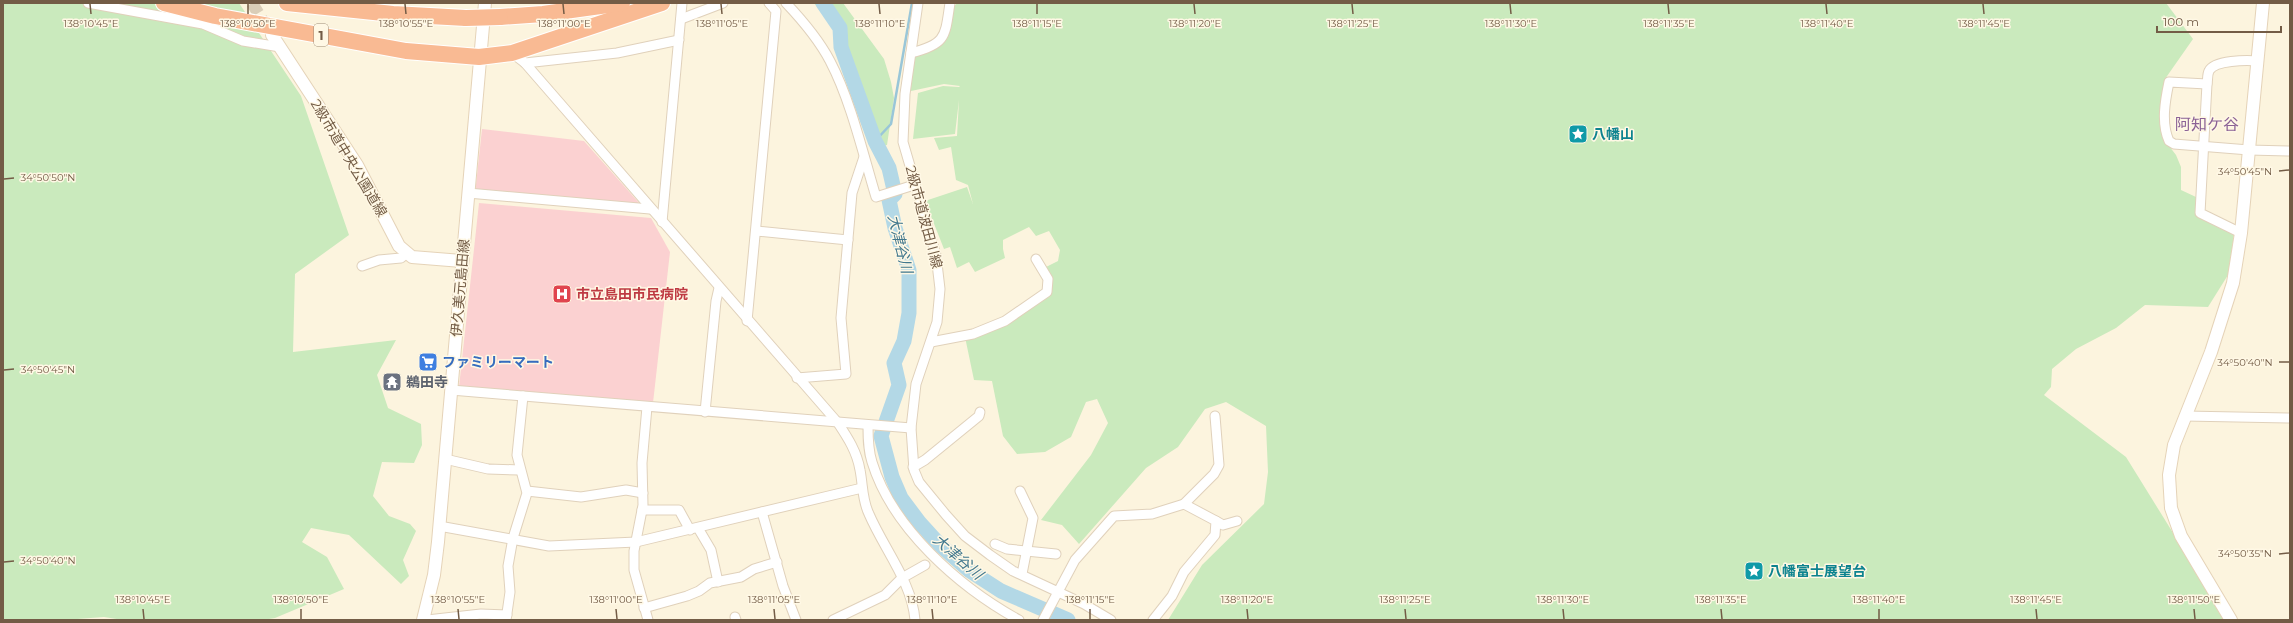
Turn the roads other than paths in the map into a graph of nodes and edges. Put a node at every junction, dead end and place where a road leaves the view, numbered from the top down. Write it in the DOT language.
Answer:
graph roads {
  1 [pos="88,3"];
  2 [pos="164,3"];
  3 [pos="286,3"];
  4 [pos="485,3"];
  5 [pos="622,3"];
  6 [pos="662,3"];
  7 [pos="682,3"];
  8 [pos="724,3"];
  9 [pos="769,3"];
  10 [pos="786,3"];
  11 [pos="918,3"];
  12 [pos="950,3"];
  13 [pos="2263,3"];
  14 [pos="681,19"];
  15 [pos="272,35"];
  16 [pos="679,40"];
  17 [pos="280,47"];
  18 [pos="911,52"];
  19 [pos="479,57"];
  20 [pos="518,58"];
  21 [pos="2258,61"];
  22 [pos="2207,84"];
  23 [pos="2203,146"];
  24 [pos="2249,150"];
  25 [pos="2290,151"];
  26 [pos="864,157"];
  27 [pos="914,185"];
  28 [pos="468,193"];
  29 [pos="650,209"];
  30 [pos="662,222"];
  31 [pos="756,231"];
  32 [pos="2241,233"];
  33 [pos="848,240"];
  34 [pos="406,254"];
  35 [pos="1036,259"];
  36 [pos="462,261"];
  37 [pos="362,266"];
  38 [pos="719,288"];
  39 [pos="747,321"];
  40 [pos="931,342"];
  41 [pos="797,378"];
  42 [pos="452,390"];
  43 [pos="523,396"];
  44 [pos="648,407"];
  45 [pos="705,412"];
  46 [pos="980,412"];
  47 [pos="1215,416"];
  48 [pos="2185,416"];
  49 [pos="2290,418"];
  50 [pos="838,423"];
  51 [pos="869,426"];
  52 [pos="911,428"];
  53 [pos="445,459"];
  54 [pos="914,467"];
  55 [pos="520,470"];
  56 [pos="862,488"];
  57 [pos="527,491"];
  58 [pos="1020,491"];
  59 [pos="643,493"];
  60 [pos="1184,504"];
  61 [pos="642,510"];
  62 [pos="762,512"];
  63 [pos="1216,521"];
  64 [pos="1237,521"];
  65 [pos="439,526"];
  66 [pos="694,529"];
  67 [pos="513,538"];
  68 [pos="636,542"];
  69 [pos="995,544"];
  70 [pos="1026,552"];
  71 [pos="1056,554"];
  72 [pos="777,562"];
  73 [pos="925,565"];
  74 [pos="1022,574"];
  75 [pos="902,578"];
  76 [pos="718,582"];
  77 [pos="1057,593"];
  78 [pos="644,608"];
  79 [pos="506,618"];
  80 [pos="423,620"];
  81 [pos="427,620"];
  82 [pos="648,620"];
  83 [pos="796,620"];
  84 [pos="833,620"];
  85 [pos="916,620"];
  86 [pos="1019,620"];
  87 [pos="1043,620"];
  88 [pos="1111,620"];
  89 [pos="1154,620"];
  90 [pos="2231,620"];
  1 -- 17 [label="street"];
  2 -- 19 [label="highway, 1"];
  3 -- 5 [label="highway, 1, bridge"];
  4 -- 19 [label="street, 伊久美元島田線"];
  6 -- 20 [label="highway, 1"];
  7 -- 14 [label="street"];
  8 -- 14 [label="street"];
  9 -- 31 [label="street"];
  10 -- 26 [label="street"];
  11 -- 18 [label="street, 2級市道波田川線"];
  12 -- 18 [label="street"];
  13 -- 21 [label="street"];
  14 -- 16 [label="street"];
  15 -- 17 [label="street, 2級市道中央公園道線"];
  16 -- 20 [label="street"];
  16 -- 30 [label="street"];
  17 -- 34 [label="street, 2級市道中央公園道線"];
  18 -- 27 [label="street, 2級市道波田川線"];
  19 -- 20 [label="highway, 1"];
  19 -- 28 [label="street, 伊久美元島田線"];
  20 -- 29 [label="street"];
  21 -- 22 [label="street"];
  21 -- 24 [label="street"];
  22 -- 23 [label="street"];
  22 -- 23 [label="street"];
  23 -- 24 [label="street"];
  23 -- 32 [label="street"];
  24 -- 25 [label="street"];
  24 -- 32 [label="street"];
  26 -- 27 [label="street"];
  26 -- 33 [label="street"];
  27 -- 40 [label="street, 2級市道波田川線"];
  28 -- 29 [label="street"];
  28 -- 36 [label="street, 伊久美元島田線"];
  29 -- 30 [label="street"];
  30 -- 38 [label="street"];
  31 -- 33 [label="street"];
  31 -- 39 [label="street"];
  32 -- 48 [label="street"];
  33 -- 41 [label="street"];
  34 -- 36 [label="street"];
  34 -- 37 [label="street"];
  35 -- 40 [label="street"];
  36 -- 42 [label="street, 伊久美元島田線"];
  38 -- 39 [label="street"];
  38 -- 45 [label="street"];
  39 -- 41 [label="street"];
  40 -- 52 [label="street, 2級市道波田川線"];
  41 -- 50 [label="street"];
  42 -- 43 [label="street"];
  42 -- 53 [label="street, 伊久美元島田線"];
  43 -- 44 [label="street"];
  43 -- 55 [label="street"];
  44 -- 45 [label="street"];
  44 -- 59 [label="street"];
  45 -- 50 [label="street"];
  46 -- 54 [label="street"];
  47 -- 60 [label="street"];
  48 -- 49 [label="street"];
  48 -- 90 [label="street"];
  50 -- 51 [label="street"];
  50 -- 56 [label="street"];
  51 -- 52 [label="street"];
  51 -- 86 [label="street"];
  52 -- 54 [label="street, 2級市道波田川線"];
  53 -- 55 [label="street"];
  53 -- 65 [label="street, 伊久美元島田線"];
  54 -- 74 [label="street, 2級市道波田川線"];
  55 -- 57 [label="street"];
  56 -- 62 [label="street"];
  56 -- 75 [label="street"];
  57 -- 59 [label="street"];
  57 -- 67 [label="street"];
  58 -- 70 [label="street"];
  59 -- 61 [label="street"];
  60 -- 63 [label="street"];
  60 -- 77 [label="street"];
  61 -- 66 [label="street"];
  61 -- 68 [label="street"];
  62 -- 66 [label="street"];
  62 -- 72 [label="street"];
  63 -- 64 [label="street"];
  63 -- 89 [label="street"];
  65 -- 67 [label="street"];
  65 -- 80 [label="street, 伊久美元島田線"];
  66 -- 68 [label="street"];
  66 -- 76 [label="street"];
  67 -- 68 [label="street"];
  67 -- 79 [label="street"];
  68 -- 78 [label="street"];
  69 -- 70 [label="street"];
  70 -- 71 [label="street"];
  70 -- 74 [label="street"];
  72 -- 76 [label="street"];
  72 -- 83 [label="street"];
  73 -- 75 [label="street"];
  74 -- 77 [label="street, 2級市道波田川線"];
  75 -- 84 [label="street"];
  75 -- 85 [label="street"];
  76 -- 78 [label="street"];
  77 -- 87 [label="street"];
  77 -- 88 [label="street, 2級市道波田川線"];
  78 -- 82 [label="street"];
  79 -- 81 [label="street"];
}
